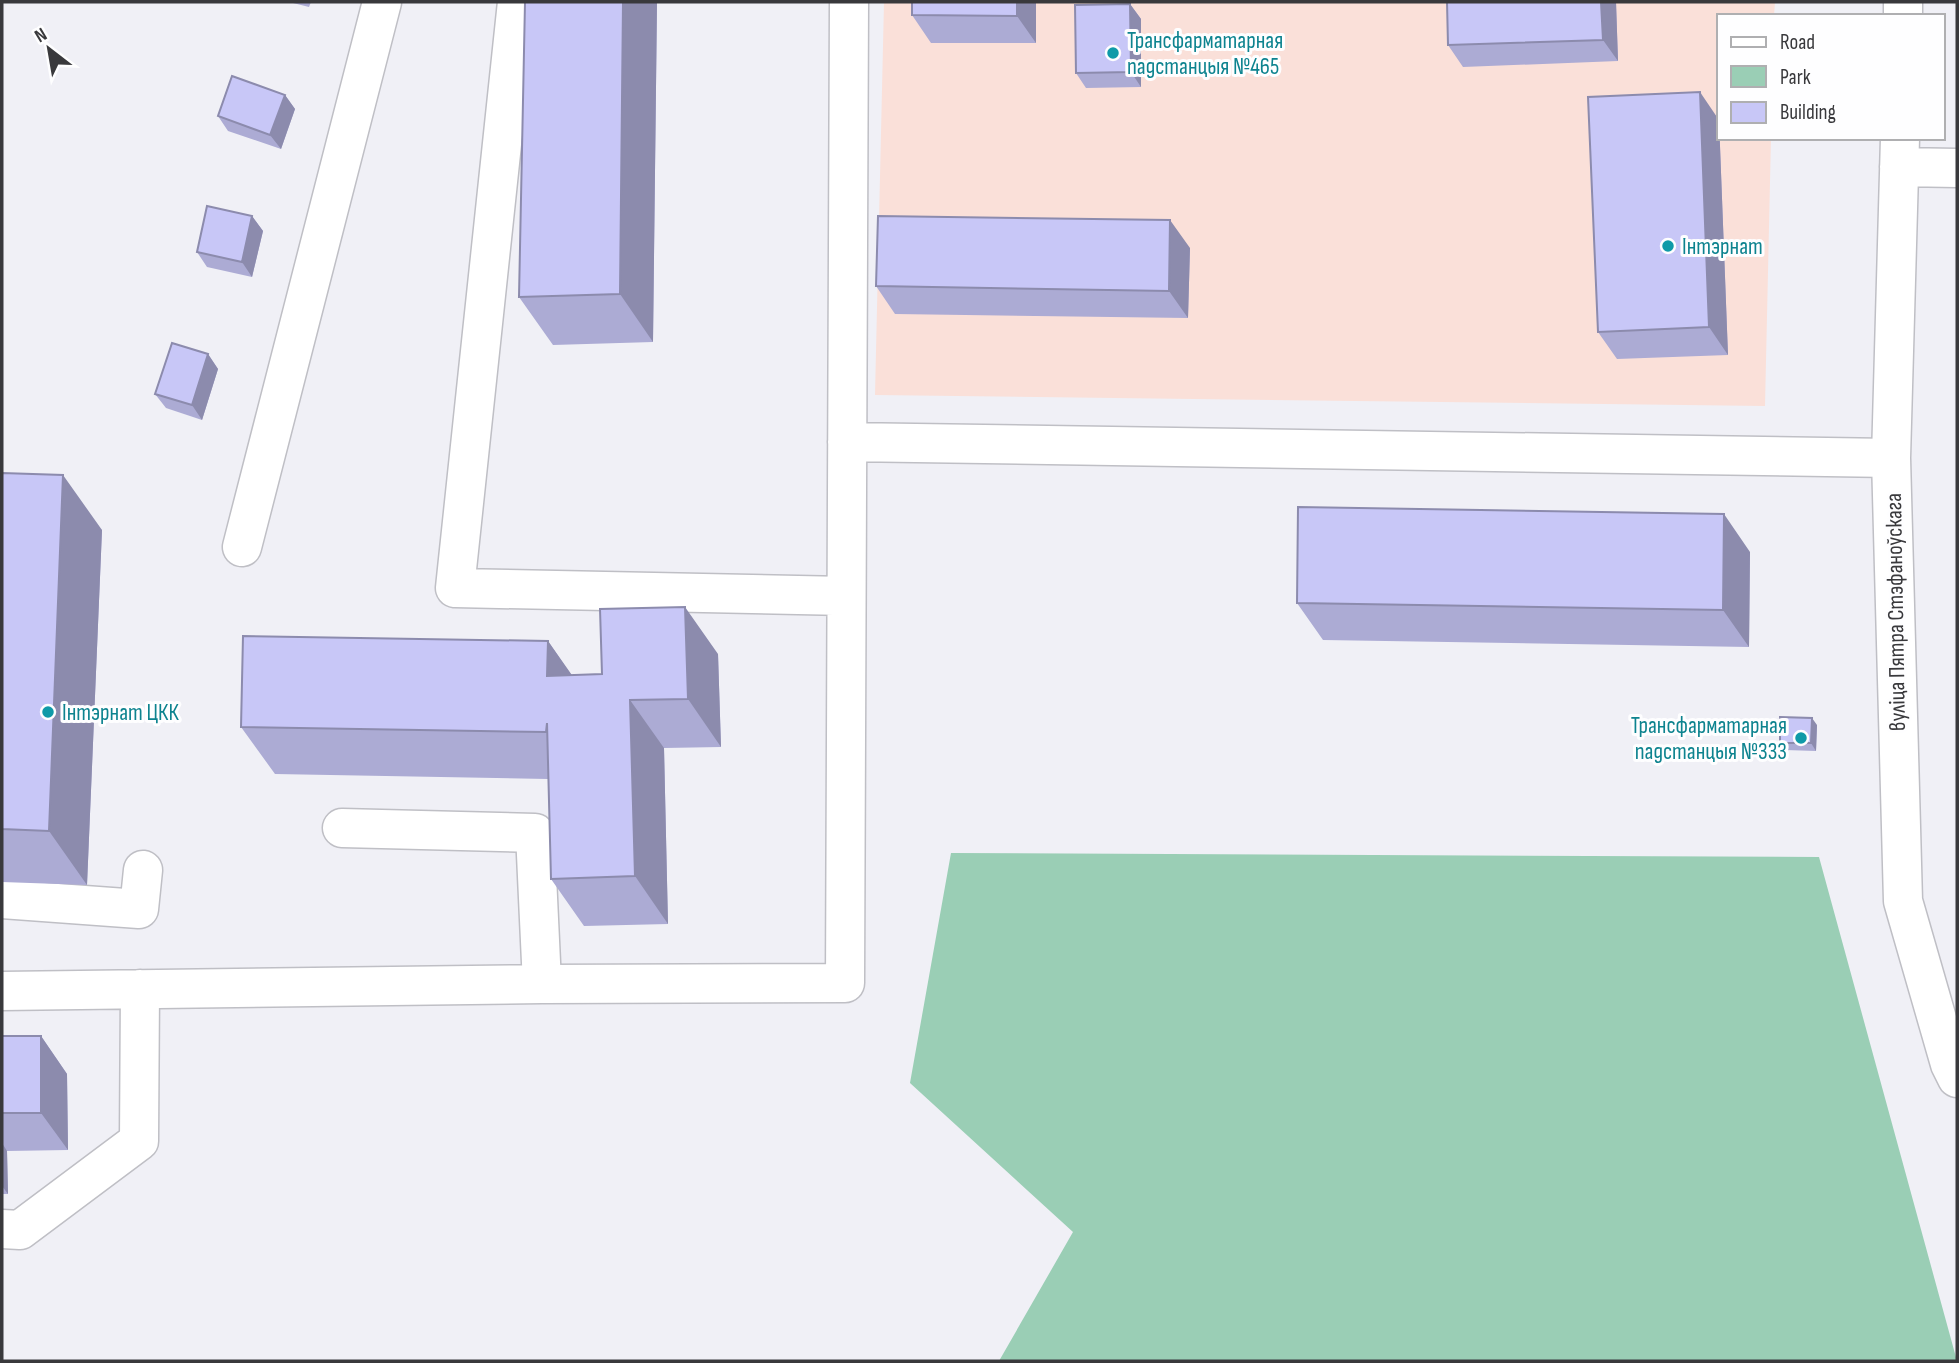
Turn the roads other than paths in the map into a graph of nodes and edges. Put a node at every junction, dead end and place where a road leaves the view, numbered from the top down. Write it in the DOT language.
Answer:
graph roads {
  1 [pos="382,2"];
  2 [pos="517,2"];
  3 [pos="849,2"];
  4 [pos="1899,153"];
  5 [pos="1957,169"];
  6 [pos="847,442"];
  7 [pos="1891,458"];
  8 [pos="242,547"];
  9 [pos="846,596"];
  10 [pos="342,828"];
  11 [pos="143,870"];
  12 [pos="2,899"];
  13 [pos="542,984"];
  14 [pos="139,989"];
  15 [pos="2,991"];
  16 [pos="1957,1078"];
  17 [pos="2,1229"];
  1 -- 8 [label="street"];
  2 -- 9 [label="street"];
  3 -- 6 [label="street"];
  4 -- 5 [label="street"];
  4 -- 7 [label="street, вуліца Пятра Стэфаноўскага"];
  6 -- 7 [label="street"];
  6 -- 9 [label="street"];
  7 -- 16 [label="street, вуліца Пятра Стэфаноўскага"];
  9 -- 13 [label="street"];
  10 -- 13 [label="street"];
  11 -- 12 [label="street"];
  13 -- 14 [label="street"];
  14 -- 15 [label="street"];
  14 -- 17 [label="street"];
}
